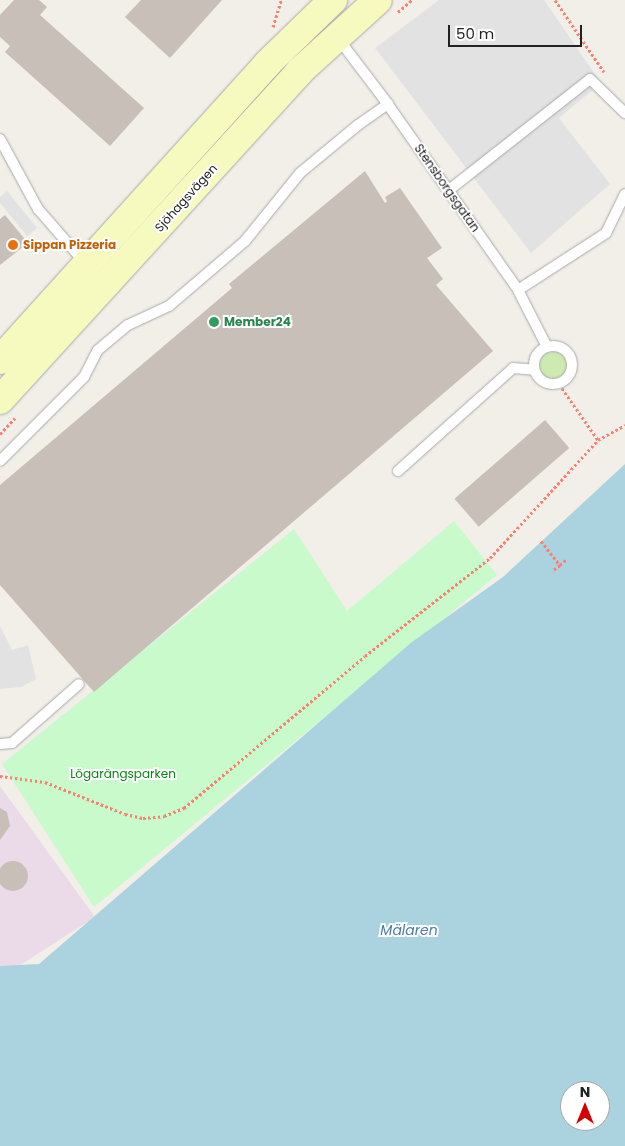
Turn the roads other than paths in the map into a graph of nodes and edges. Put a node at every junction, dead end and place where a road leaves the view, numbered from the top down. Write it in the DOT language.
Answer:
graph roads {
  1 [pos="333,0"];
  2 [pos="350,0"];
  3 [pos="384,9"];
  4 [pos="337,36"];
  5 [pos="388,104"];
  6 [pos="625,113"];
  7 [pos="0,140"];
  8 [pos="187,153"];
  9 [pos="449,190"];
  10 [pos="625,194"];
  11 [pos="96,276"];
  12 [pos="518,290"];
  13 [pos="33,322"];
  14 [pos="0,346"];
  15 [pos="547,347"];
  16 [pos="0,360"];
  17 [pos="534,370"];
  18 [pos="10,407"];
  19 [pos="0,461"];
  20 [pos="398,471"];
  21 [pos="79,684"];
  22 [pos="0,744"];
  1 -- 8 [label="main road, Sjöhagsvägen"];
  2 -- 4 [label="main road"];
  3 -- 4 [label="main road, Sjöhagsvägen"];
  4 -- 5 [label="lane, Stensborgsgatan"];
  4 -- 8 [label="main road"];
  4 -- 11 [label="main road, Sjöhagsvägen"];
  5 -- 9 [label="lane, Stensborgsgatan"];
  5 -- 19 [label="lane"];
  6 -- 9 [label="lane"];
  7 -- 11 [label="lane"];
  8 -- 11 [label="main road, Sjöhagsvägen"];
  9 -- 12 [label="lane, Stensborgsgatan"];
  10 -- 12 [label="lane"];
  11 -- 13 [label="main road, Sjöhagsvägen"];
  11 -- 18 [label="main road, Sjöhagsvägen"];
  12 -- 15 [label="lane, Stensborgsgatan"];
  13 -- 14 [label="main road"];
  13 -- 16 [label="main road, Sjöhagsvägen"];
  15 -- 17 [label="lane"];
  15 -- 17 [label="lane"];
  17 -- 20 [label="lane"];
  21 -- 22 [label="lane"];
}
